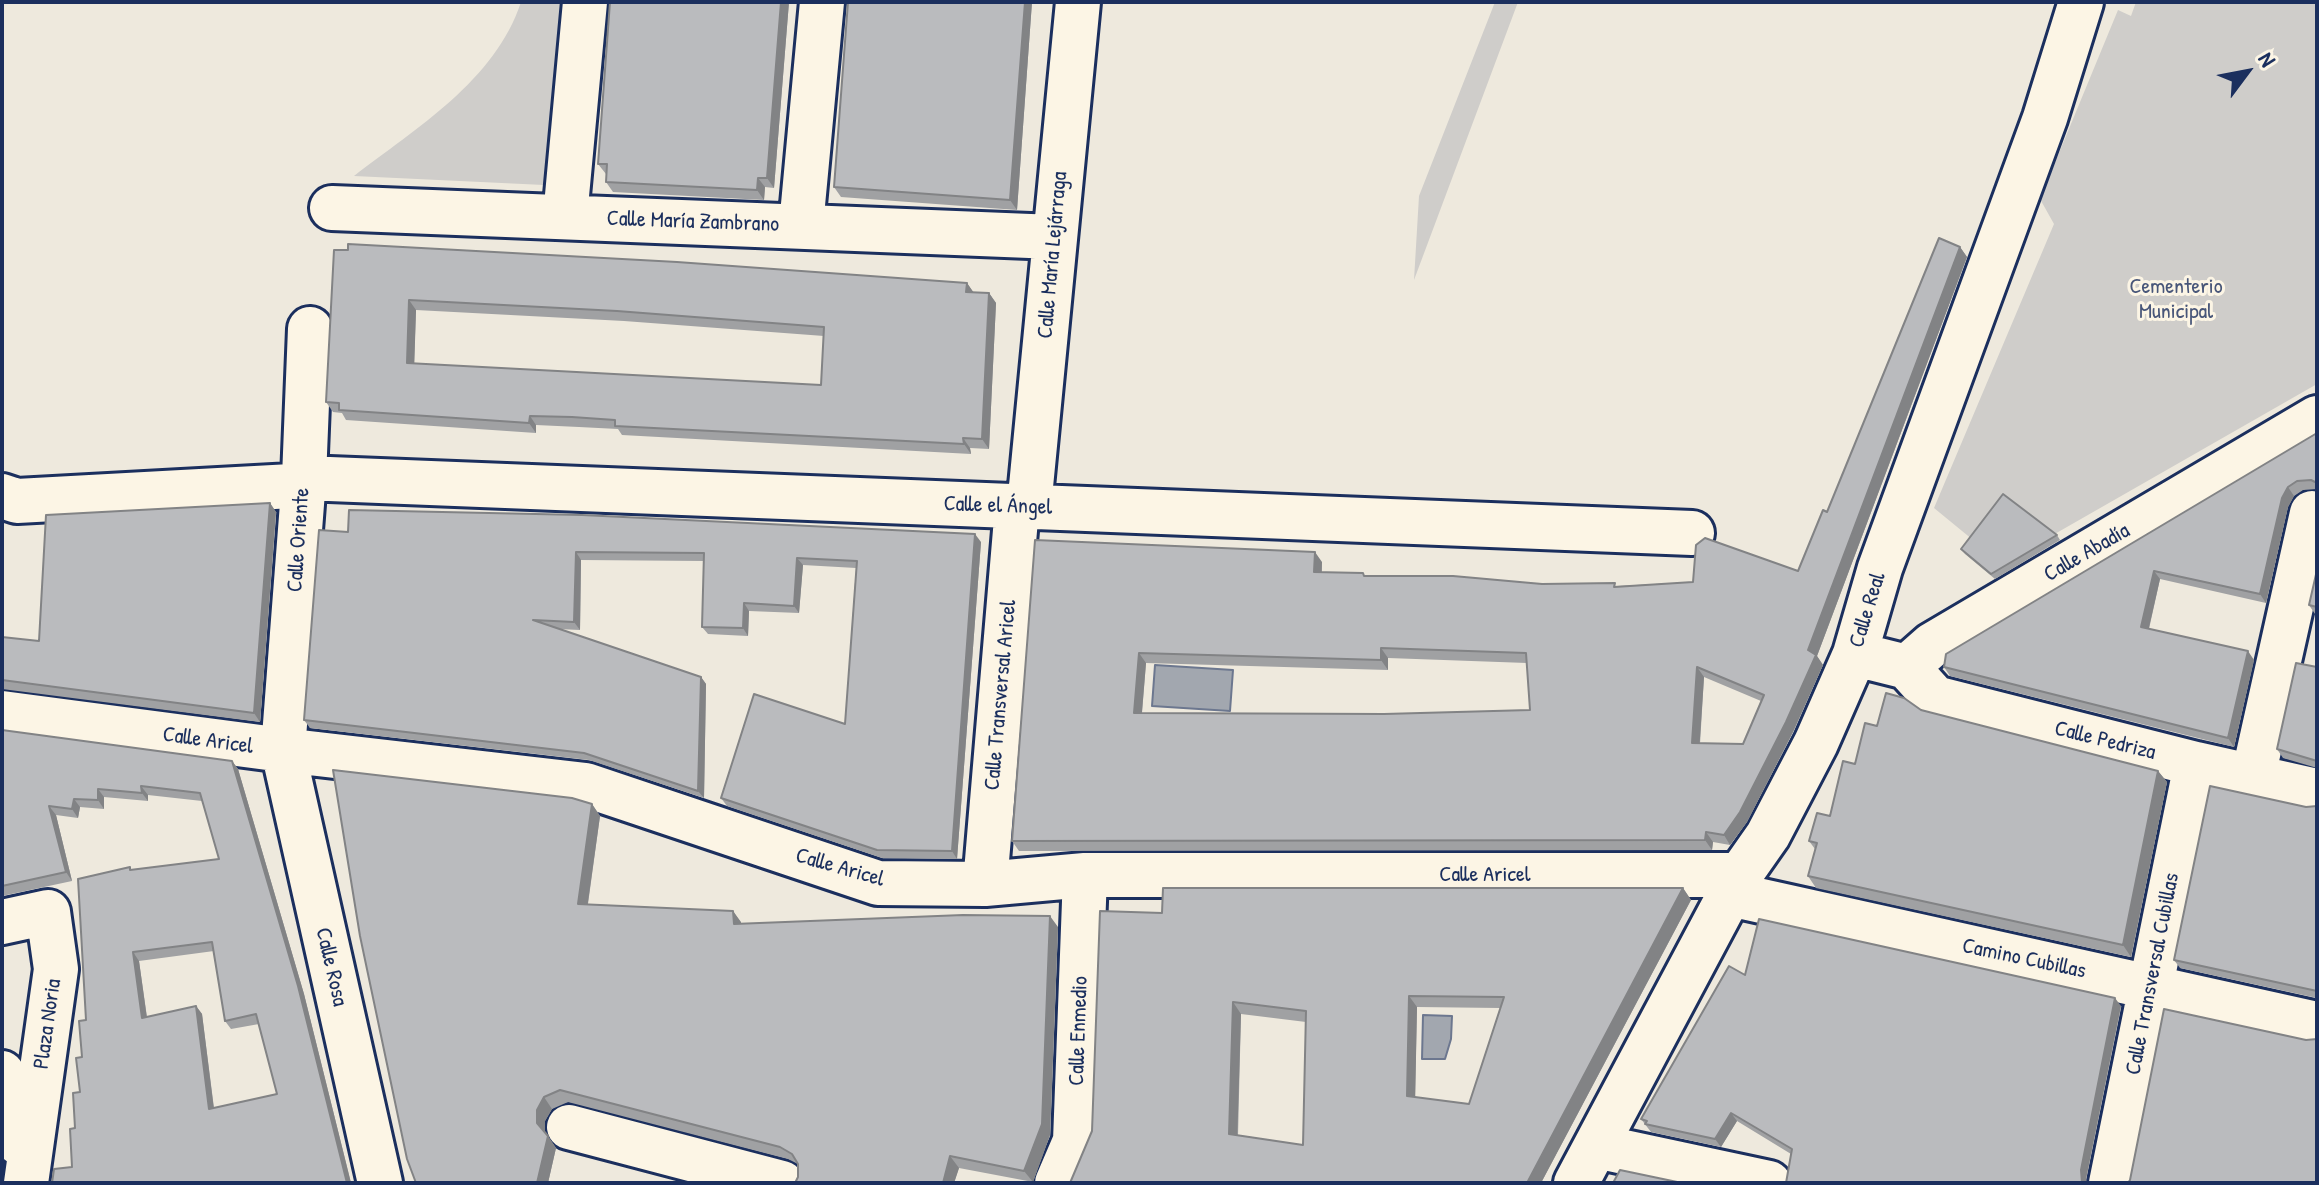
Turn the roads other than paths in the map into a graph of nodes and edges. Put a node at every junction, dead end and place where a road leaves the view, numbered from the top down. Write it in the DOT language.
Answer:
graph roads {
  1 [pos="585,2"];
  2 [pos="822,2"];
  3 [pos="1078,2"];
  4 [pos="2081,2"];
  5 [pos="332,208"];
  6 [pos="565,217"];
  7 [pos="801,226"];
  8 [pos="1055,237"];
  9 [pos="310,329"];
  10 [pos="2317,418"];
  11 [pos="298,482"];
  12 [pos="7,506"];
  13 [pos="1023,507"];
  14 [pos="2317,514"];
  15 [pos="1692,533"];
  16 [pos="1855,654"];
  17 [pos="1907,667"];
  18 [pos="2,713"];
  19 [pos="283,750"];
  20 [pos="2196,764"];
  21 [pos="2253,777"];
  22 [pos="2317,791"];
  23 [pos="1085,875"];
  24 [pos="985,884"];
  25 [pos="1735,885"];
  26 [pos="2,922"];
  27 [pos="2,938"];
  28 [pos="2150,987"];
  29 [pos="2317,1024"];
  30 [pos="2,1073"];
  31 [pos="569,1127"];
  32 [pos="1586,1164"];
  33 [pos="727,1176"];
  34 [pos="26,1183"];
  35 [pos="380,1183"];
  36 [pos="782,1183"];
  37 [pos="1057,1183"];
  38 [pos="1769,1183"];
  39 [pos="2111,1183"];
  1 -- 6 [label="street"];
  2 -- 7 [label="street"];
  3 -- 8 [label="street, Calle María Lejárraga"];
  4 -- 16 [label="street, Calle Real"];
  5 -- 6 [label="street, Calle María Zambrano"];
  6 -- 7 [label="street, Calle María Zambrano"];
  7 -- 8 [label="street, Calle María Zambrano"];
  8 -- 13 [label="street, Calle María Lejárraga"];
  9 -- 11 [label="street, Calle Oriente"];
  10 -- 17 [label="street, Calle Abadía"];
  11 -- 12 [label="street, Calle el Ángel"];
  11 -- 13 [label="street, Calle el Ángel"];
  11 -- 19 [label="street, Calle Oriente"];
  13 -- 15 [label="street, Calle el Ángel"];
  13 -- 24 [label="street, Calle Transversal Aricel"];
  14 -- 21 [label="street"];
  16 -- 17 [label="street"];
  16 -- 25 [label="street, Calle Real"];
  17 -- 20 [label="street, Calle Pedriza"];
  18 -- 19 [label="street, Calle Aricel"];
  19 -- 24 [label="street, Calle Aricel"];
  19 -- 35 [label="street, Calle Rosa"];
  20 -- 21 [label="street, Calle Pedriza"];
  20 -- 28 [label="street, Calle Transversal Cubillas"];
  21 -- 22 [label="street, Calle Pedriza"];
  23 -- 24 [label="street, Calle Aricel"];
  23 -- 25 [label="street, Calle Aricel"];
  23 -- 37 [label="street, Calle Enmedio"];
  25 -- 28 [label="street, Camino Cubillas"];
  25 -- 32 [label="street, Calle Real"];
  26 -- 34 [label="street, Plaza Noria"];
  27 -- 30 [label="street, Plaza Noria"];
  28 -- 29 [label="street, Camino Cubillas"];
  28 -- 39 [label="street, Calle Transversal Cubillas"];
  31 -- 33 [label="street"];
  32 -- 38 [label="street"];
  33 -- 36 [label="street"];
}
